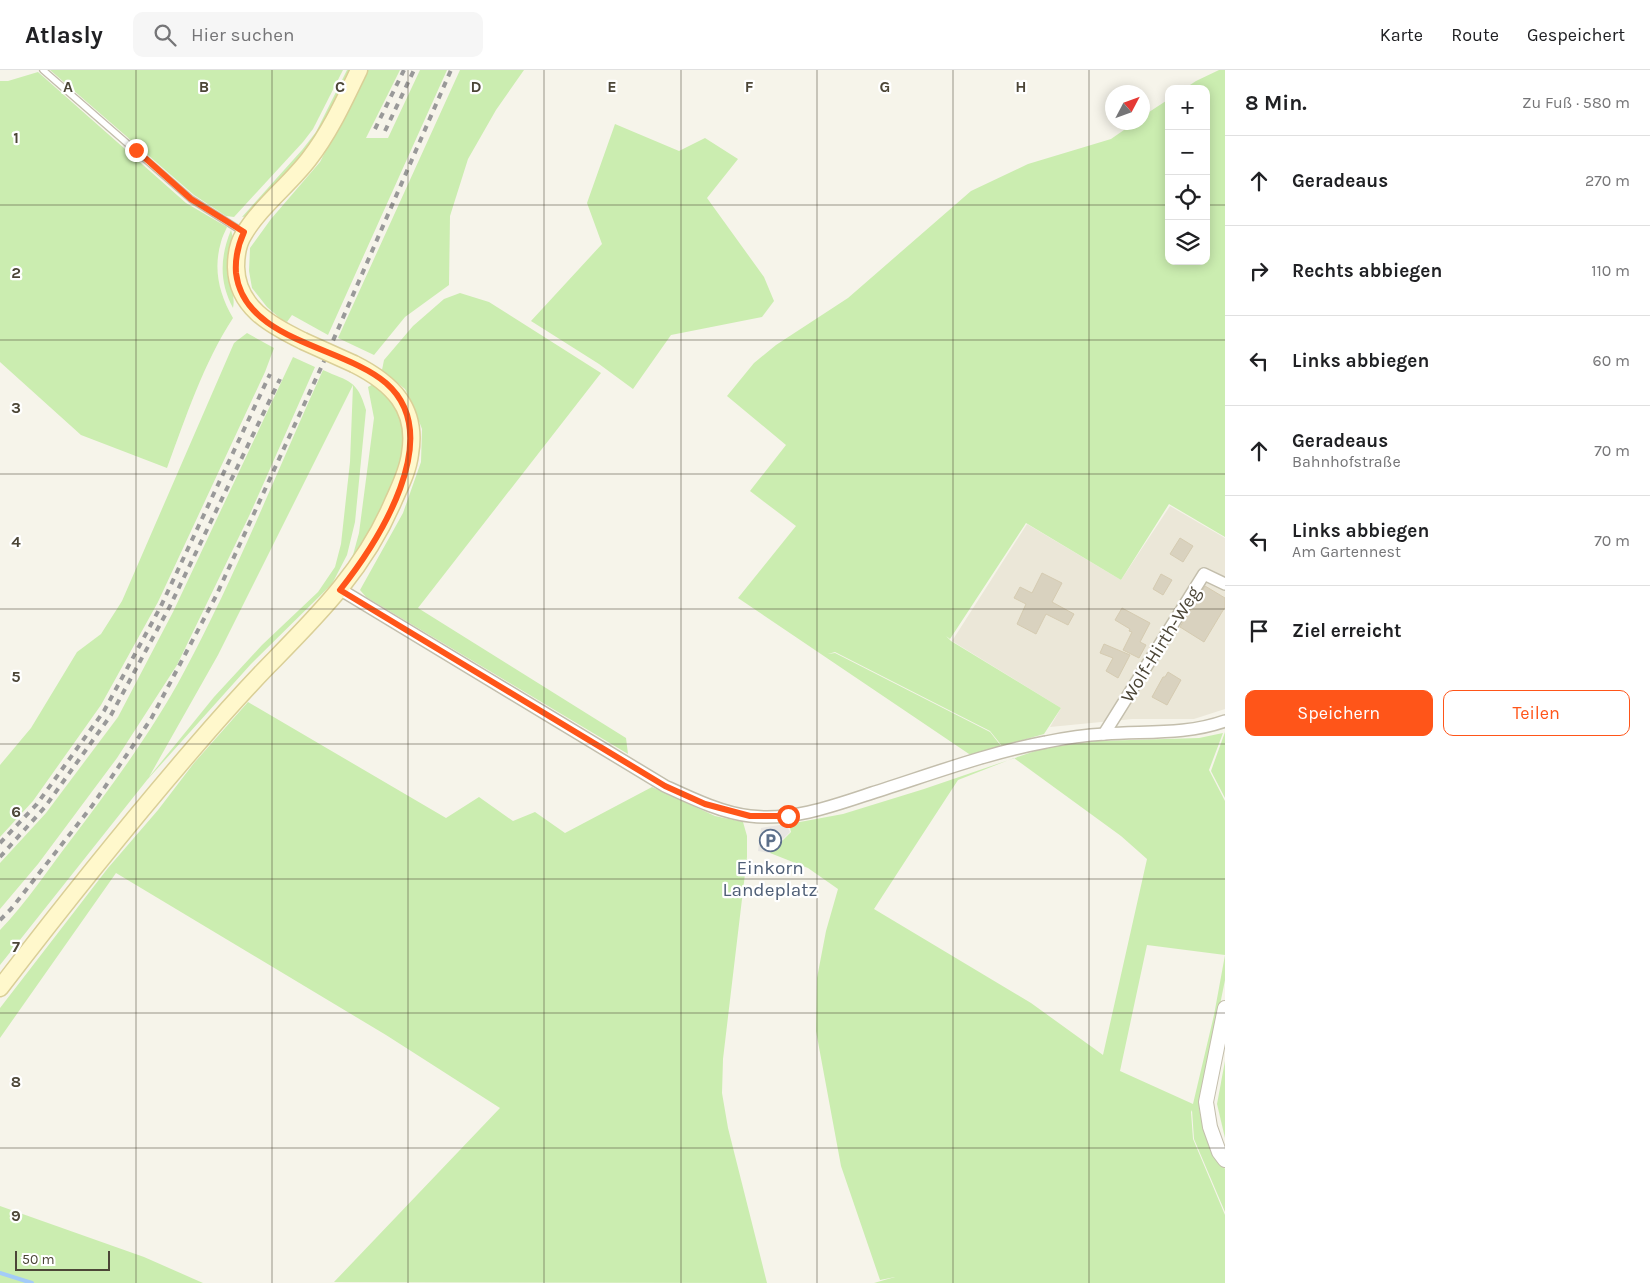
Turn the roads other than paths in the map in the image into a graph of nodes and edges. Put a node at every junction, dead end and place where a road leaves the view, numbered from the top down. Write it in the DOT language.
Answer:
graph roads {
  1 [pos="43,70"];
  2 [pos="360,70"];
  3 [pos="244,232"];
  4 [pos="1225,584"];
  5 [pos="340,590"];
  6 [pos="1225,722"];
  7 [pos="1104,734"];
  8 [pos="0,988"];
  9 [pos="1225,1008"];
  10 [pos="1225,1160"];
  1 -- 3 [label="lane"];
  2 -- 3 [label="main road"];
  3 -- 5 [label="main road, bridge"];
  4 -- 7 [label="street, Wolf-Hirth-Weg"];
  5 -- 7 [label="street"];
  5 -- 8 [label="main road"];
  6 -- 7 [label="street"];
  9 -- 10 [label="street"];
}
